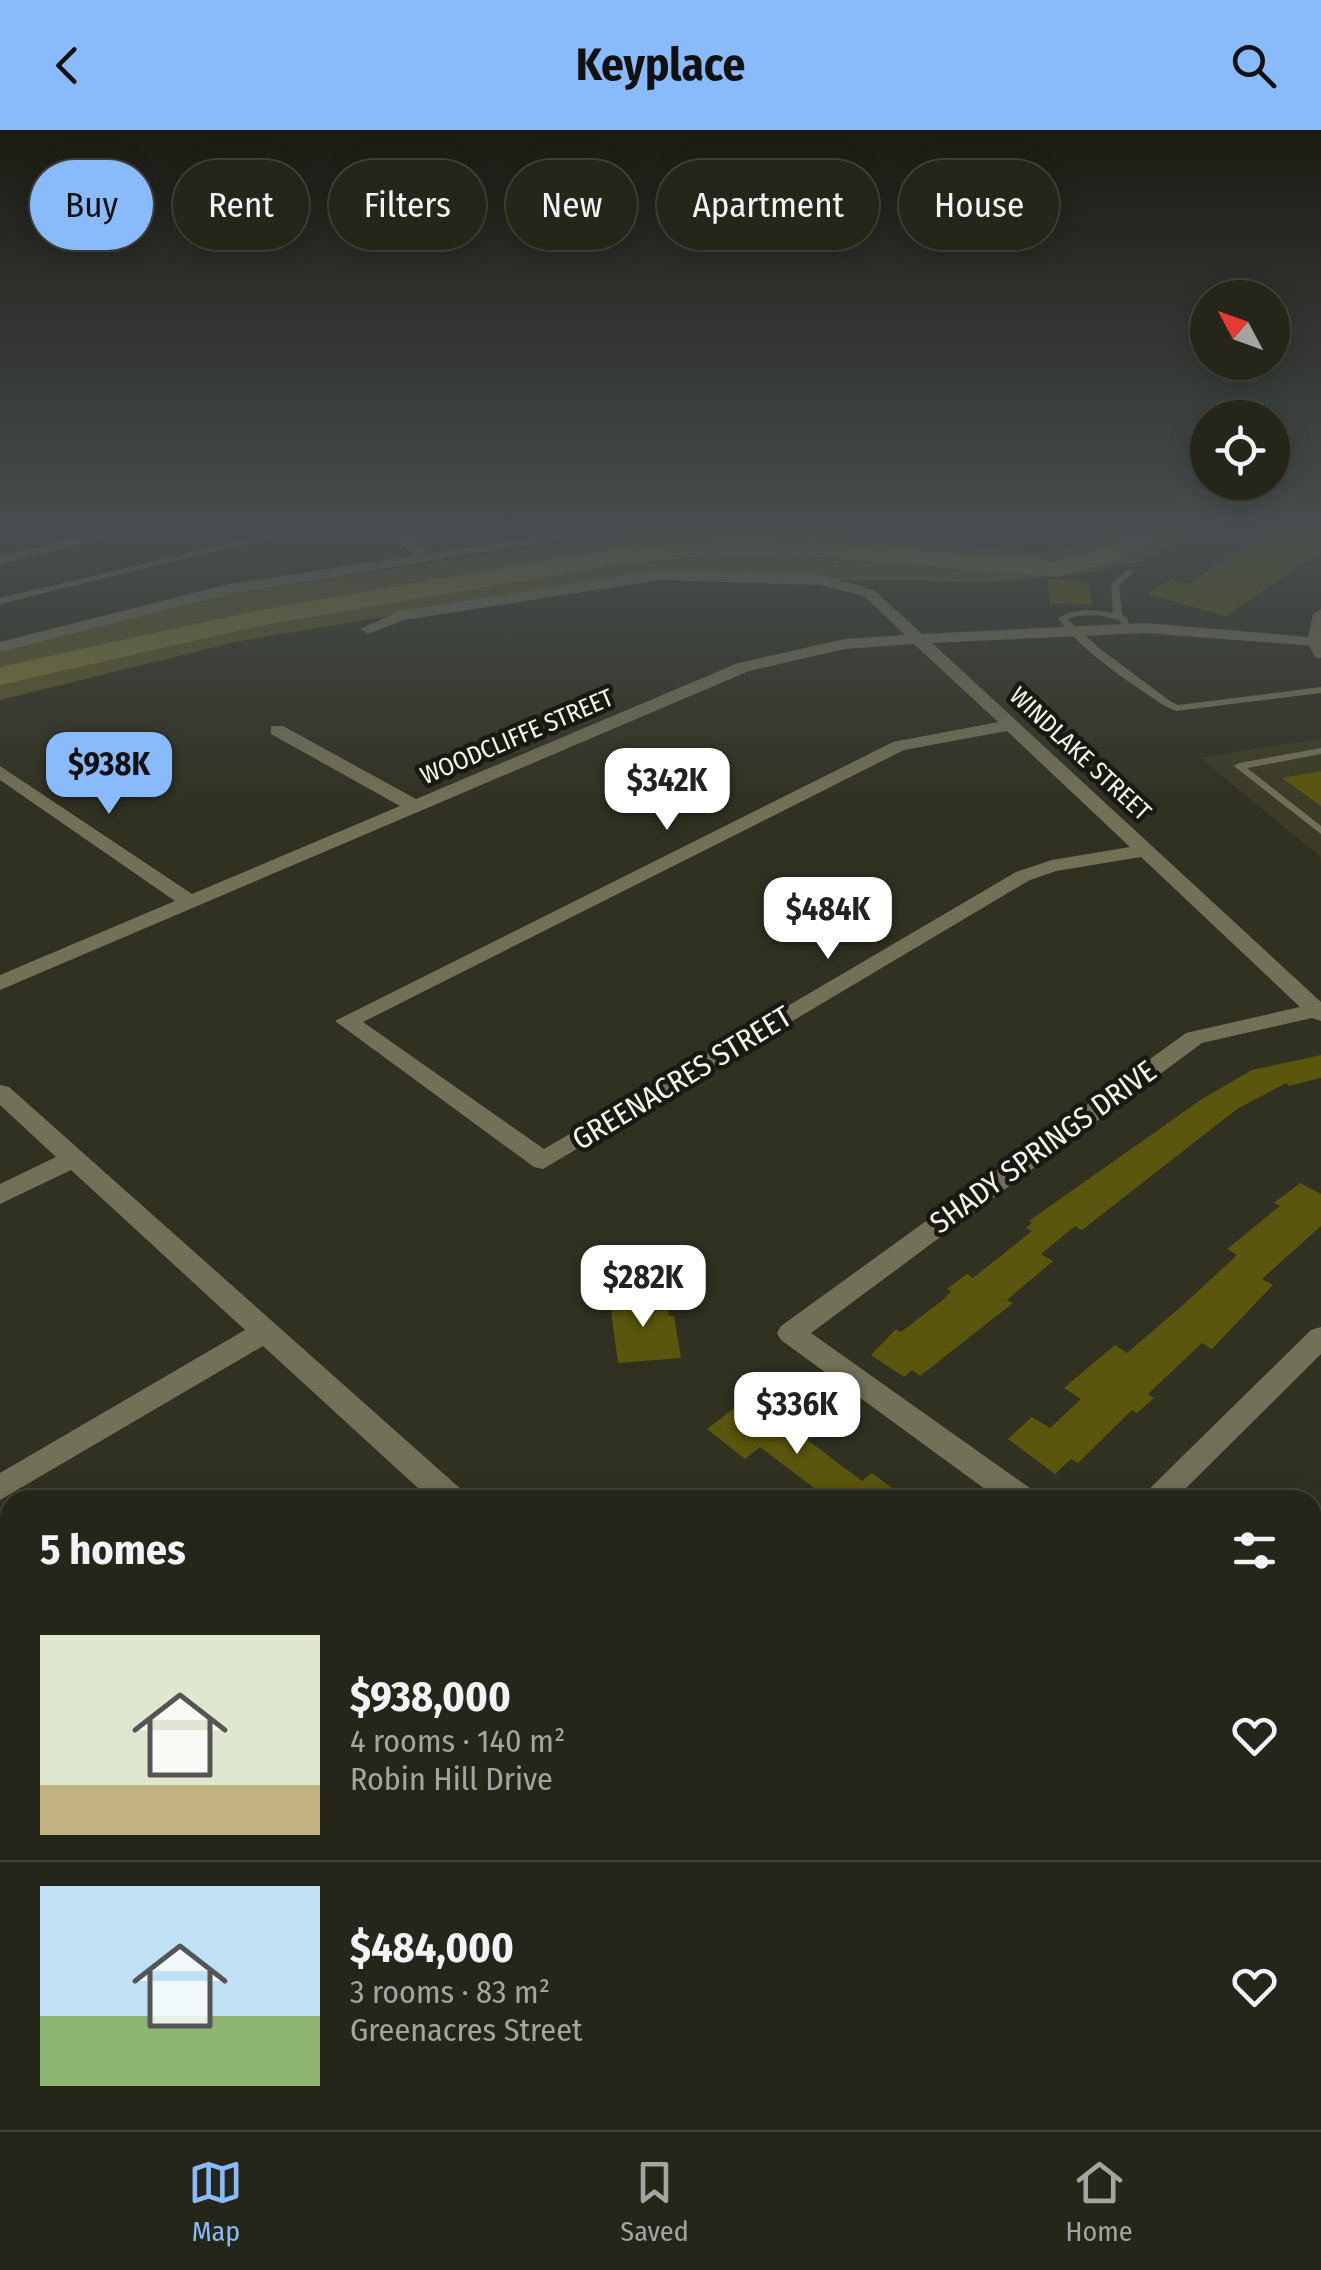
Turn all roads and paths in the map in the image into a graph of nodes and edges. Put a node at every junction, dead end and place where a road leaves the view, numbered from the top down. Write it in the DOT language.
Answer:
graph roads {
  1 [pos="101,621"];
  2 [pos="387,621"];
  3 [pos="903,621"];
  4 [pos="1122,622"];
  5 [pos="1066,628"];
  6 [pos="368,629"];
  7 [pos="921,638"];
  8 [pos="1319,645"];
  9 [pos="0,647"];
  10 [pos="1321,690"];
  11 [pos="1013,725"];
  12 [pos="278,730"];
  13 [pos="1321,751"];
  14 [pos="0,772"];
  15 [pos="416,807"];
  16 [pos="1321,831"];
  17 [pos="1145,850"];
  18 [pos="190,902"];
  19 [pos="0,983"];
  20 [pos="1319,1012"];
  21 [pos="0,1092"];
  22 [pos="74,1158"];
  23 [pos="0,1195"];
  24 [pos="265,1331"];
  25 [pos="1321,1337"];
  26 [pos="0,1488"];
  27 [pos="441,1490"];
  28 [pos="1009,1490"];
  29 [pos="1164,1490"];
  1 -- 9 [label="street"];
  2 -- 6 [label="street, WINDLAKE STREET"];
  3 -- 7 [label="street, WINDLAKE STREET"];
  4 -- 5 [label="street, WOODCLIFFE STREET"];
  4 -- 8 [label="street, WOODCLIFFE STREET"];
  5 -- 7 [label="street, WOODCLIFFE STREET"];
  5 -- 10 [label="lane"];
  7 -- 11 [label="street, WINDLAKE STREET"];
  7 -- 15 [label="street, WOODCLIFFE STREET"];
  11 -- 17 [label="street, WINDLAKE STREET"];
  11 -- 17 [label="street, GREENACRES STREET"];
  12 -- 15 [label="street"];
  13 -- 16 [label="lane"];
  14 -- 18 [label="street"];
  15 -- 18 [label="street, WOODCLIFFE STREET"];
  17 -- 20 [label="street, WINDLAKE STREET"];
  18 -- 19 [label="street, WOODCLIFFE STREET"];
  20 -- 28 [label="street, SHADY SPRINGS DRIVE"];
  21 -- 22 [label="street"];
  22 -- 23 [label="street"];
  22 -- 24 [label="street"];
  24 -- 26 [label="street"];
  24 -- 27 [label="street"];
  25 -- 29 [label="street"];
}
